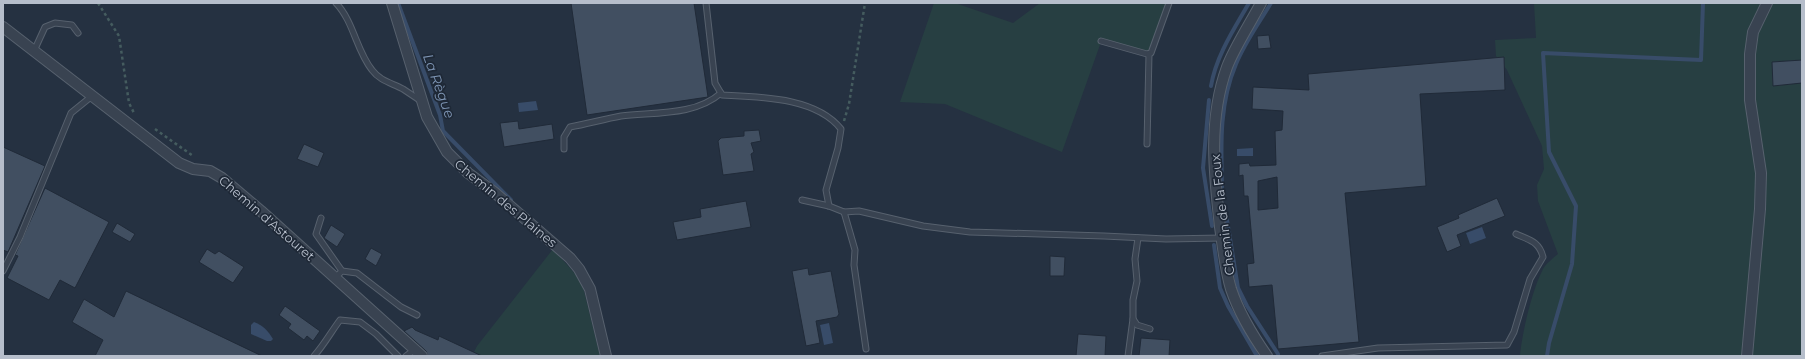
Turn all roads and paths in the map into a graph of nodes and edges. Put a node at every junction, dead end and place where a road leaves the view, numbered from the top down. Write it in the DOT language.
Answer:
graph roads {
  1 [pos="98,3"];
  2 [pos="336,3"];
  3 [pos="392,3"];
  4 [pos="706,3"];
  5 [pos="865,3"];
  6 [pos="1169,3"];
  7 [pos="1261,3"];
  8 [pos="1767,3"];
  9 [pos="3,28"];
  10 [pos="78,33"];
  11 [pos="1101,41"];
  12 [pos="34,52"];
  13 [pos="1149,54"];
  14 [pos="721,93"];
  15 [pos="92,96"];
  16 [pos="423,102"];
  17 [pos="136,115"];
  18 [pos="153,128"];
  19 [pos="841,129"];
  20 [pos="1147,144"];
  21 [pos="564,148"];
  22 [pos="210,171"];
  23 [pos="802,200"];
  24 [pos="829,206"];
  25 [pos="844,212"];
  26 [pos="321,218"];
  27 [pos="1516,234"];
  28 [pos="1138,238"];
  29 [pos="1222,238"];
  30 [pos="3,271"];
  31 [pos="339,274"];
  32 [pos="417,315"];
  33 [pos="1133,319"];
  34 [pos="1150,329"];
  35 [pos="866,349"];
  36 [pos="414,354"];
  37 [pos="314,356"];
  38 [pos="398,356"];
  39 [pos="606,356"];
  40 [pos="1128,356"];
  41 [pos="1267,356"];
  42 [pos="1322,356"];
  43 [pos="1747,356"];
  1 -- 17 [label="path"];
  2 -- 16 [label="lane"];
  3 -- 16 [label="street, Chemin des Plaines"];
  4 -- 14 [label="lane"];
  5 -- 19 [label="path"];
  6 -- 13 [label="lane"];
  7 -- 29 [label="street, Chemin de la Foux"];
  8 -- 43 [label="street"];
  9 -- 12 [label="street, Chemin d'Astouret"];
  10 -- 12 [label="lane"];
  11 -- 13 [label="lane"];
  12 -- 15 [label="street, Chemin d'Astouret"];
  13 -- 20 [label="lane"];
  14 -- 19 [label="lane"];
  14 -- 21 [label="lane"];
  15 -- 22 [label="street, Chemin d'Astouret"];
  15 -- 30 [label="lane"];
  16 -- 39 [label="street, Chemin des Plaines"];
  18 -- 22 [label="path"];
  19 -- 24 [label="lane"];
  22 -- 31 [label="street, Chemin d'Astouret"];
  23 -- 24 [label="lane"];
  24 -- 25 [label="lane"];
  25 -- 28 [label="lane"];
  25 -- 35 [label="lane"];
  26 -- 31 [label="lane"];
  27 -- 42 [label="lane"];
  28 -- 29 [label="lane"];
  28 -- 33 [label="lane"];
  29 -- 41 [label="street, Chemin de la Foux"];
  31 -- 32 [label="lane"];
  31 -- 36 [label="street, Chemin d'Astouret"];
  33 -- 34 [label="lane"];
  33 -- 40 [label="lane"];
  37 -- 38 [label="lane"];
}
